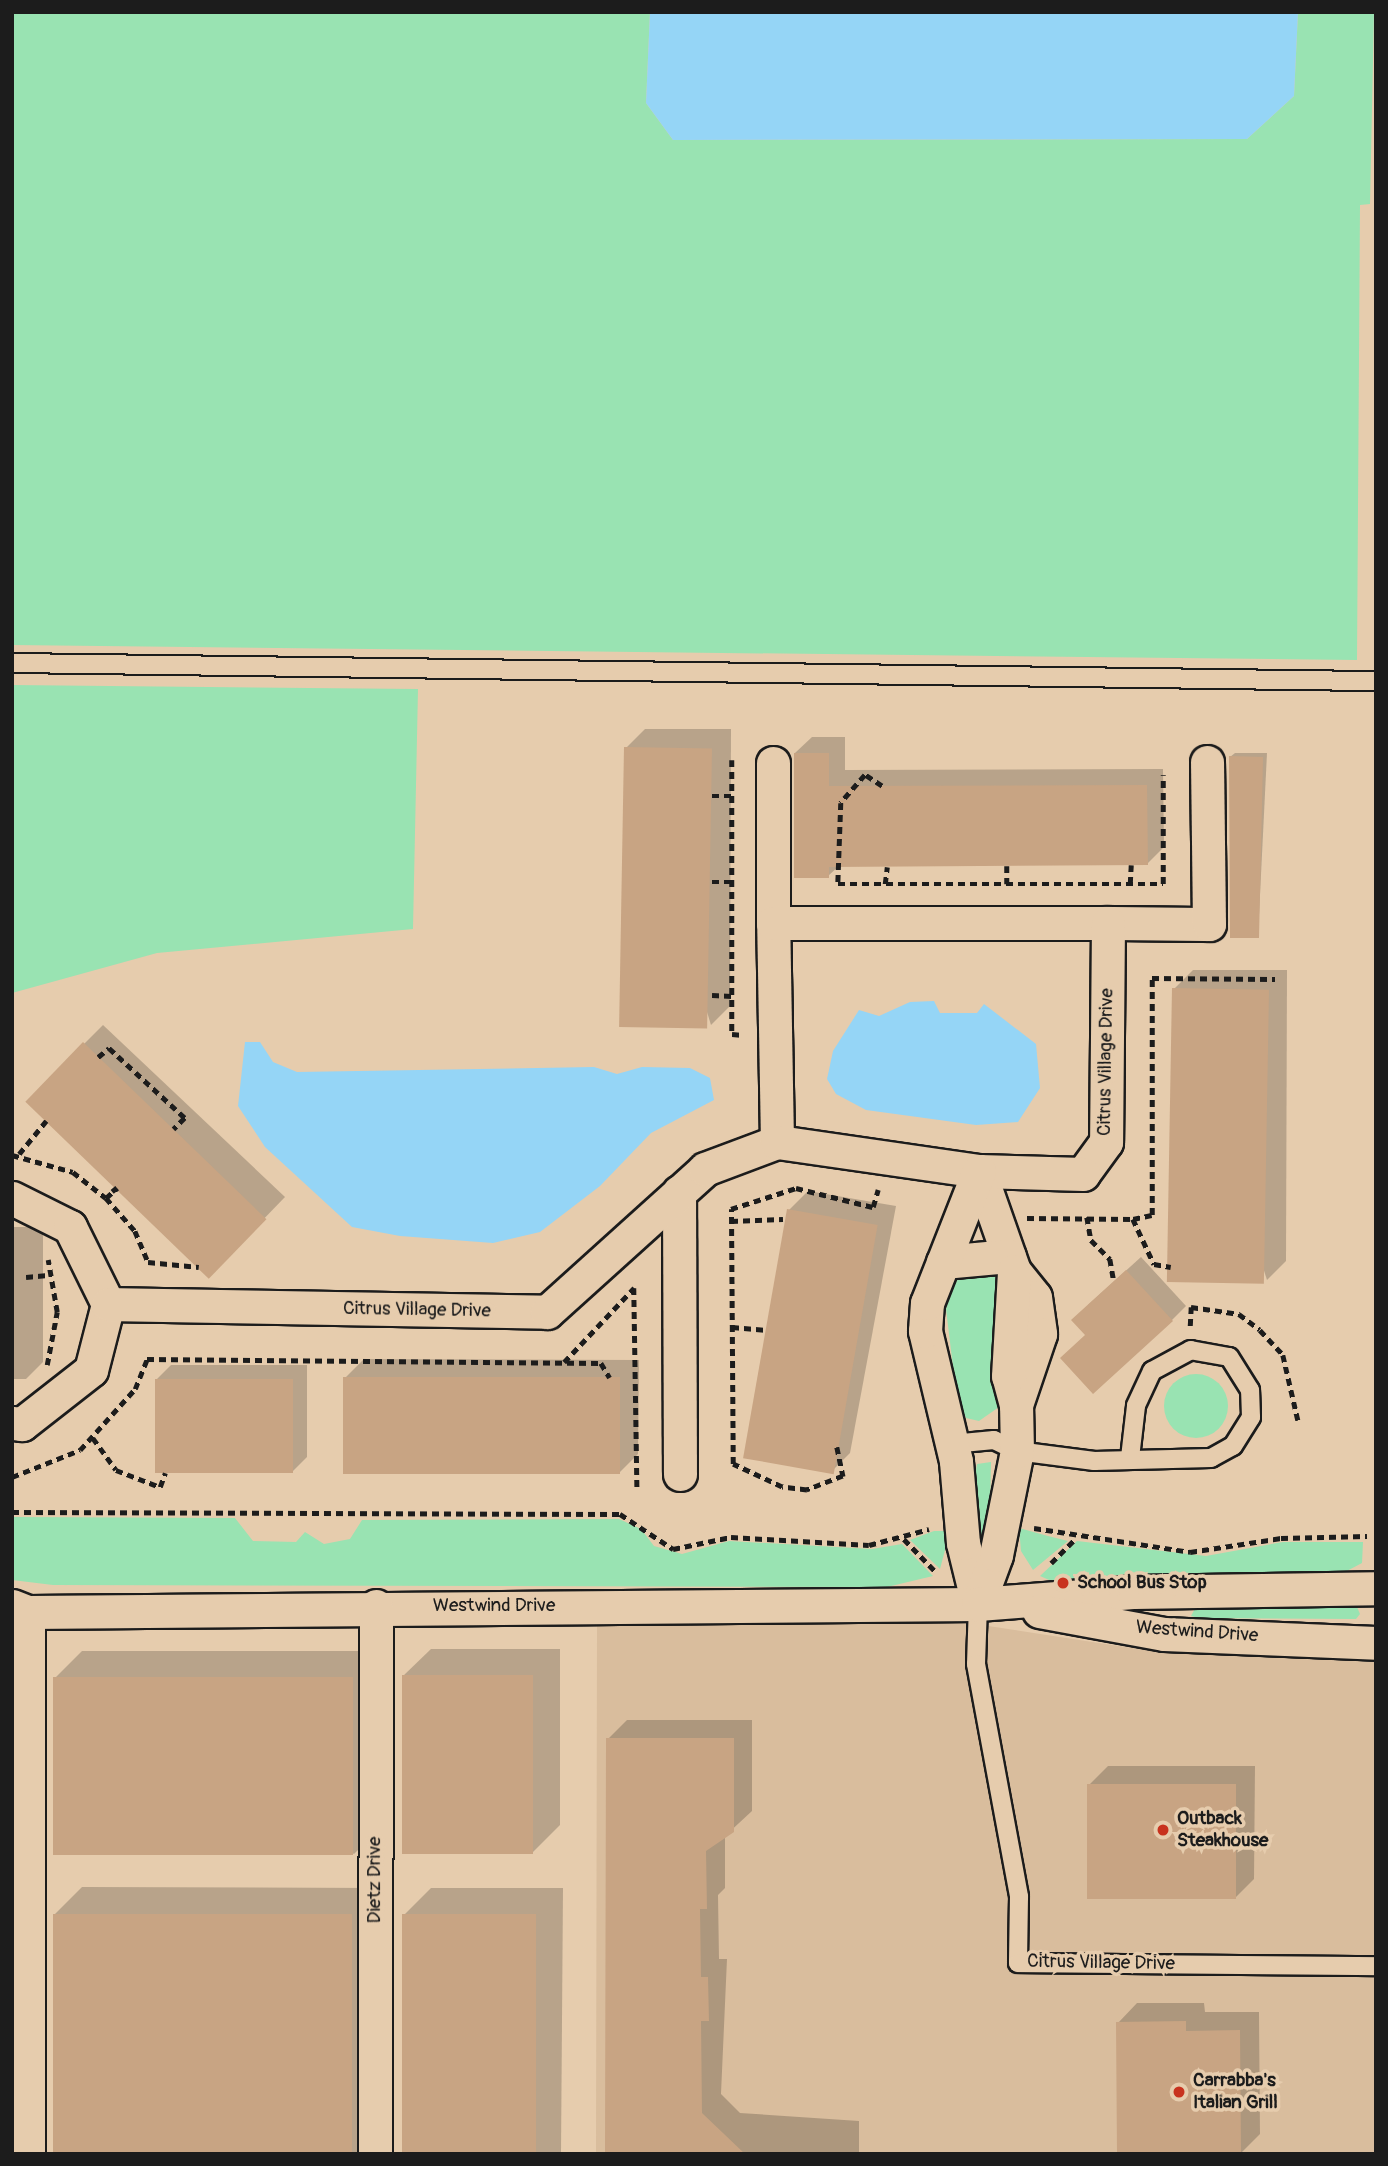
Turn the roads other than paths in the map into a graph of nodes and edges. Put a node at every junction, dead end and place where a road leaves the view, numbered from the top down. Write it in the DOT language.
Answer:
graph roads {
  1 [pos="12,663"];
  2 [pos="1376,681"];
  3 [pos="1207,762"];
  4 [pos="773,763"];
  5 [pos="773,923"];
  6 [pos="1108,923"];
  7 [pos="776,1142"];
  8 [pos="979,1171"];
  9 [pos="679,1192"];
  10 [pos="12,1198"];
  11 [pos="1015,1251"];
  12 [pos="943,1262"];
  13 [pos="108,1304"];
  14 [pos="12,1423"];
  15 [pos="951,1444"];
  16 [pos="1017,1451"];
  17 [pos="1130,1458"];
  18 [pos="680,1474"];
  19 [pos="1376,1588"];
  20 [pos="978,1604"];
  21 [pos="376,1606"];
  22 [pos="20,1609"];
  23 [pos="1376,1643"];
  24 [pos="1376,1965"];
  25 [pos="28,2154"];
  26 [pos="375,2154"];
  1 -- 2 [label="lane"];
  3 -- 6 [label="street"];
  4 -- 5 [label="street"];
  5 -- 6 [label="street"];
  5 -- 7 [label="street"];
  6 -- 8 [label="street, Citrus Village Drive"];
  7 -- 8 [label="street, Citrus Village Drive"];
  7 -- 9 [label="street, Citrus Village Drive"];
  8 -- 11 [label="street, Citrus Village Drive"];
  8 -- 12 [label="street, Citrus Village Drive"];
  9 -- 13 [label="street, Citrus Village Drive"];
  9 -- 18 [label="street"];
  10 -- 13 [label="street"];
  11 -- 12 [label="street"];
  11 -- 16 [label="street, Citrus Village Drive"];
  12 -- 15 [label="street, Citrus Village Drive"];
  13 -- 14 [label="street"];
  15 -- 16 [label="lane"];
  15 -- 20 [label="street, Citrus Village Drive"];
  16 -- 17 [label="lane"];
  16 -- 20 [label="street, Citrus Village Drive"];
  17 -- 17 [label="lane"];
  19 -- 20 [label="street, Westwind Drive"];
  20 -- 21 [label="street, Westwind Drive"];
  20 -- 23 [label="street, Westwind Drive"];
  20 -- 24 [label="lane, Citrus Village Drive"];
  21 -- 22 [label="street, Westwind Drive"];
  21 -- 26 [label="street, Dietz Drive"];
  22 -- 25 [label="street"];
}
